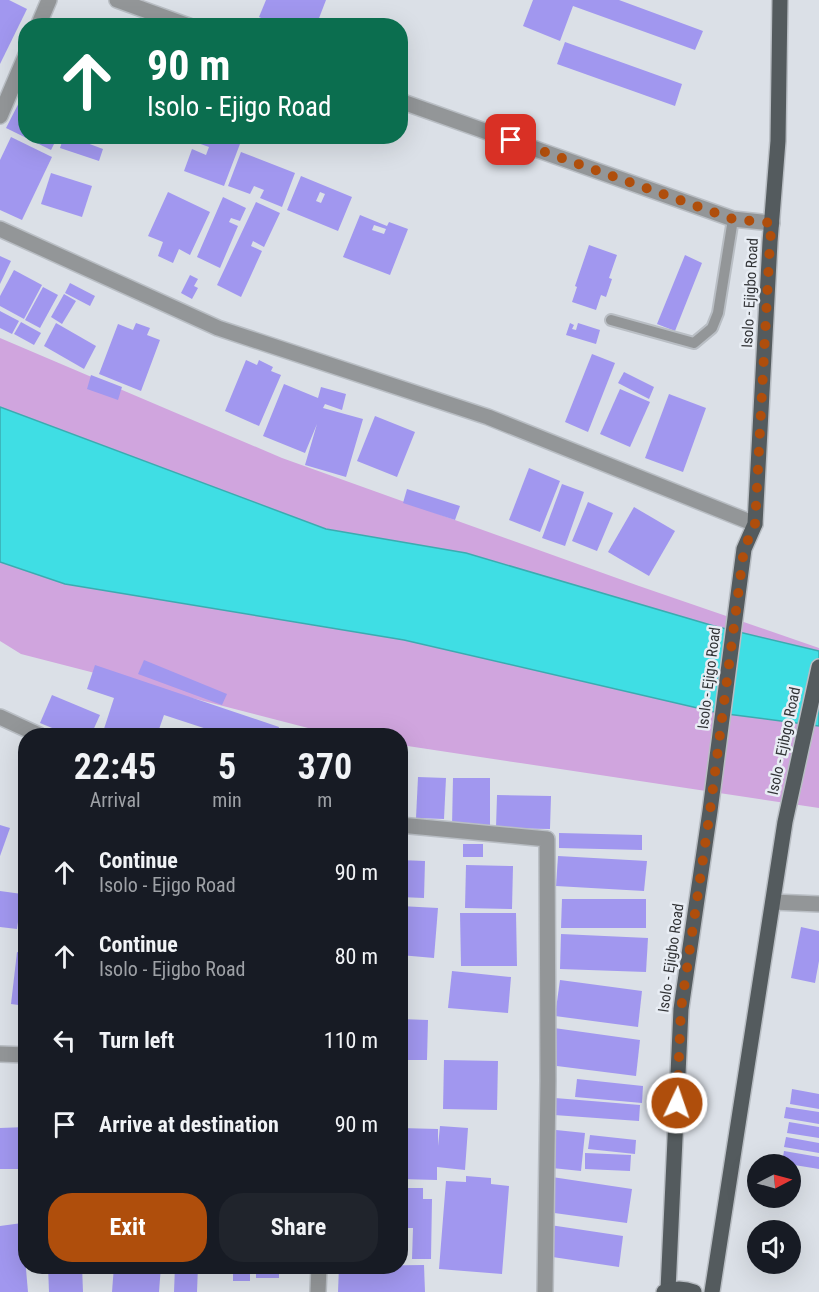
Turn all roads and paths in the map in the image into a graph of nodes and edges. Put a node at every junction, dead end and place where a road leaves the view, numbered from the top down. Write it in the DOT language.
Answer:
graph roads {
  1 [pos="49,0"];
  2 [pos="117,0"];
  3 [pos="780,0"];
  4 [pos="41,18"];
  5 [pos="167,18"];
  6 [pos="18,74"];
  7 [pos="408,104"];
  8 [pos="0,116"];
  9 [pos="733,219"];
  10 [pos="772,223"];
  11 [pos="0,229"];
  12 [pos="611,320"];
  13 [pos="755,524"];
  14 [pos="744,549"];
  15 [pos="819,668"];
  16 [pos="0,717"];
  17 [pos="24,728"];
  18 [pos="710,811"];
  19 [pos="408,826"];
  20 [pos="773,902"];
  21 [pos="819,904"];
  22 [pos="0,1054"];
  23 [pos="18,1055"];
  24 [pos="319,1274"];
  25 [pos="666,1291"];
  26 [pos="318,1292"];
  27 [pos="545,1292"];
  28 [pos="694,1292"];
  29 [pos="712,1292"];
  1 -- 4 [label="street"];
  2 -- 5 [label="street"];
  3 -- 10 [label="main road, Isolo - Ejigbo Road"];
  6 -- 8 [label="street"];
  7 -- 9 [label="street"];
  9 -- 10 [label="street"];
  9 -- 12 [label="lane"];
  10 -- 13 [label="main road, Isolo - Ejigbo Road"];
  11 -- 13 [label="street"];
  13 -- 14 [label="main road, Isolo - Ejigbo Road"];
  14 -- 18 [label="main road, Isolo - Ejigo Road"];
  15 -- 20 [label="main road, Isolo - Ejibgo Road"];
  16 -- 17 [label="street"];
  18 -- 25 [label="main road, Isolo - Ejigbo Road"];
  19 -- 27 [label="street"];
  20 -- 21 [label="street"];
  20 -- 29 [label="main road"];
  22 -- 23 [label="street"];
  24 -- 26 [label="street"];
  25 -- 28 [label="main road"];
}
